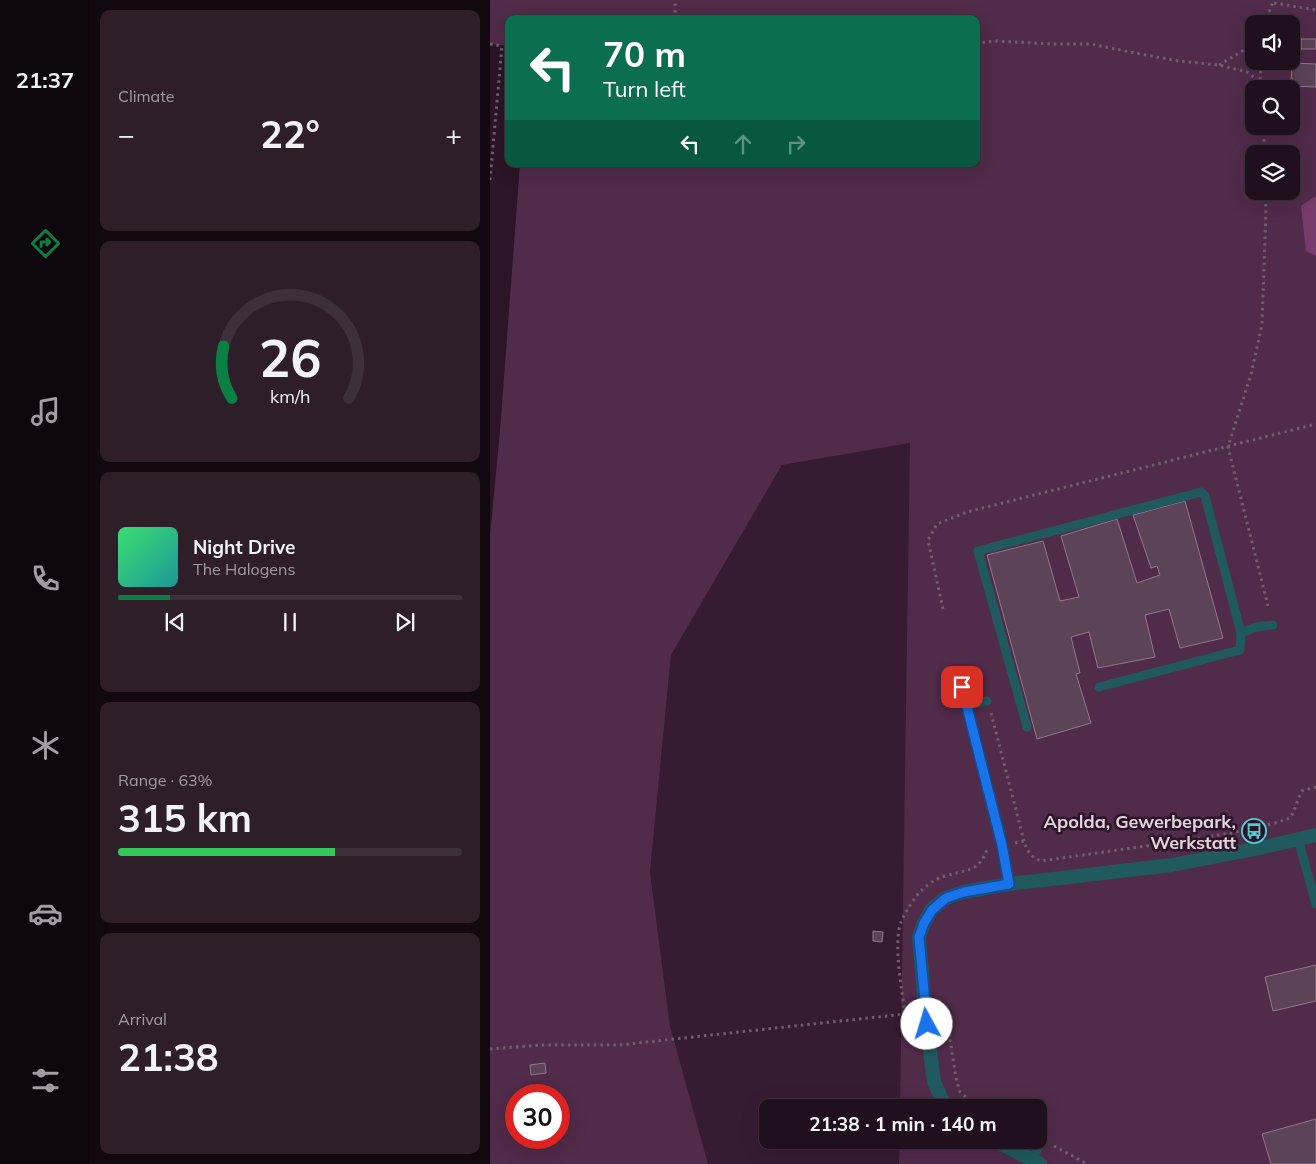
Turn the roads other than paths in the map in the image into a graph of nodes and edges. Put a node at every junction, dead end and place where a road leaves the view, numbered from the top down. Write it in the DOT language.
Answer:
graph roads {
  1 [pos="1273,625"];
  2 [pos="1241,633"];
  3 [pos="962,687"];
  4 [pos="1099,687"];
  5 [pos="988,702"];
  6 [pos="967,706"];
  7 [pos="1028,727"];
  8 [pos="1316,835"];
  9 [pos="1298,840"];
  10 [pos="1009,884"];
  11 [pos="1316,904"];
  12 [pos="942,1099"];
  13 [pos="1011,1149"];
  14 [pos="1040,1149"];
  15 [pos="1036,1162"];
  1 -- 2 [label="lane"];
  2 -- 4 [label="lane"];
  2 -- 7 [label="lane"];
  3 -- 6 [label="lane"];
  5 -- 6 [label="lane"];
  6 -- 10 [label="lane"];
  8 -- 9 [label="street"];
  9 -- 10 [label="street"];
  9 -- 11 [label="lane"];
  10 -- 12 [label="street"];
  13 -- 15 [label="street"];
  14 -- 15 [label="lane"];
}
